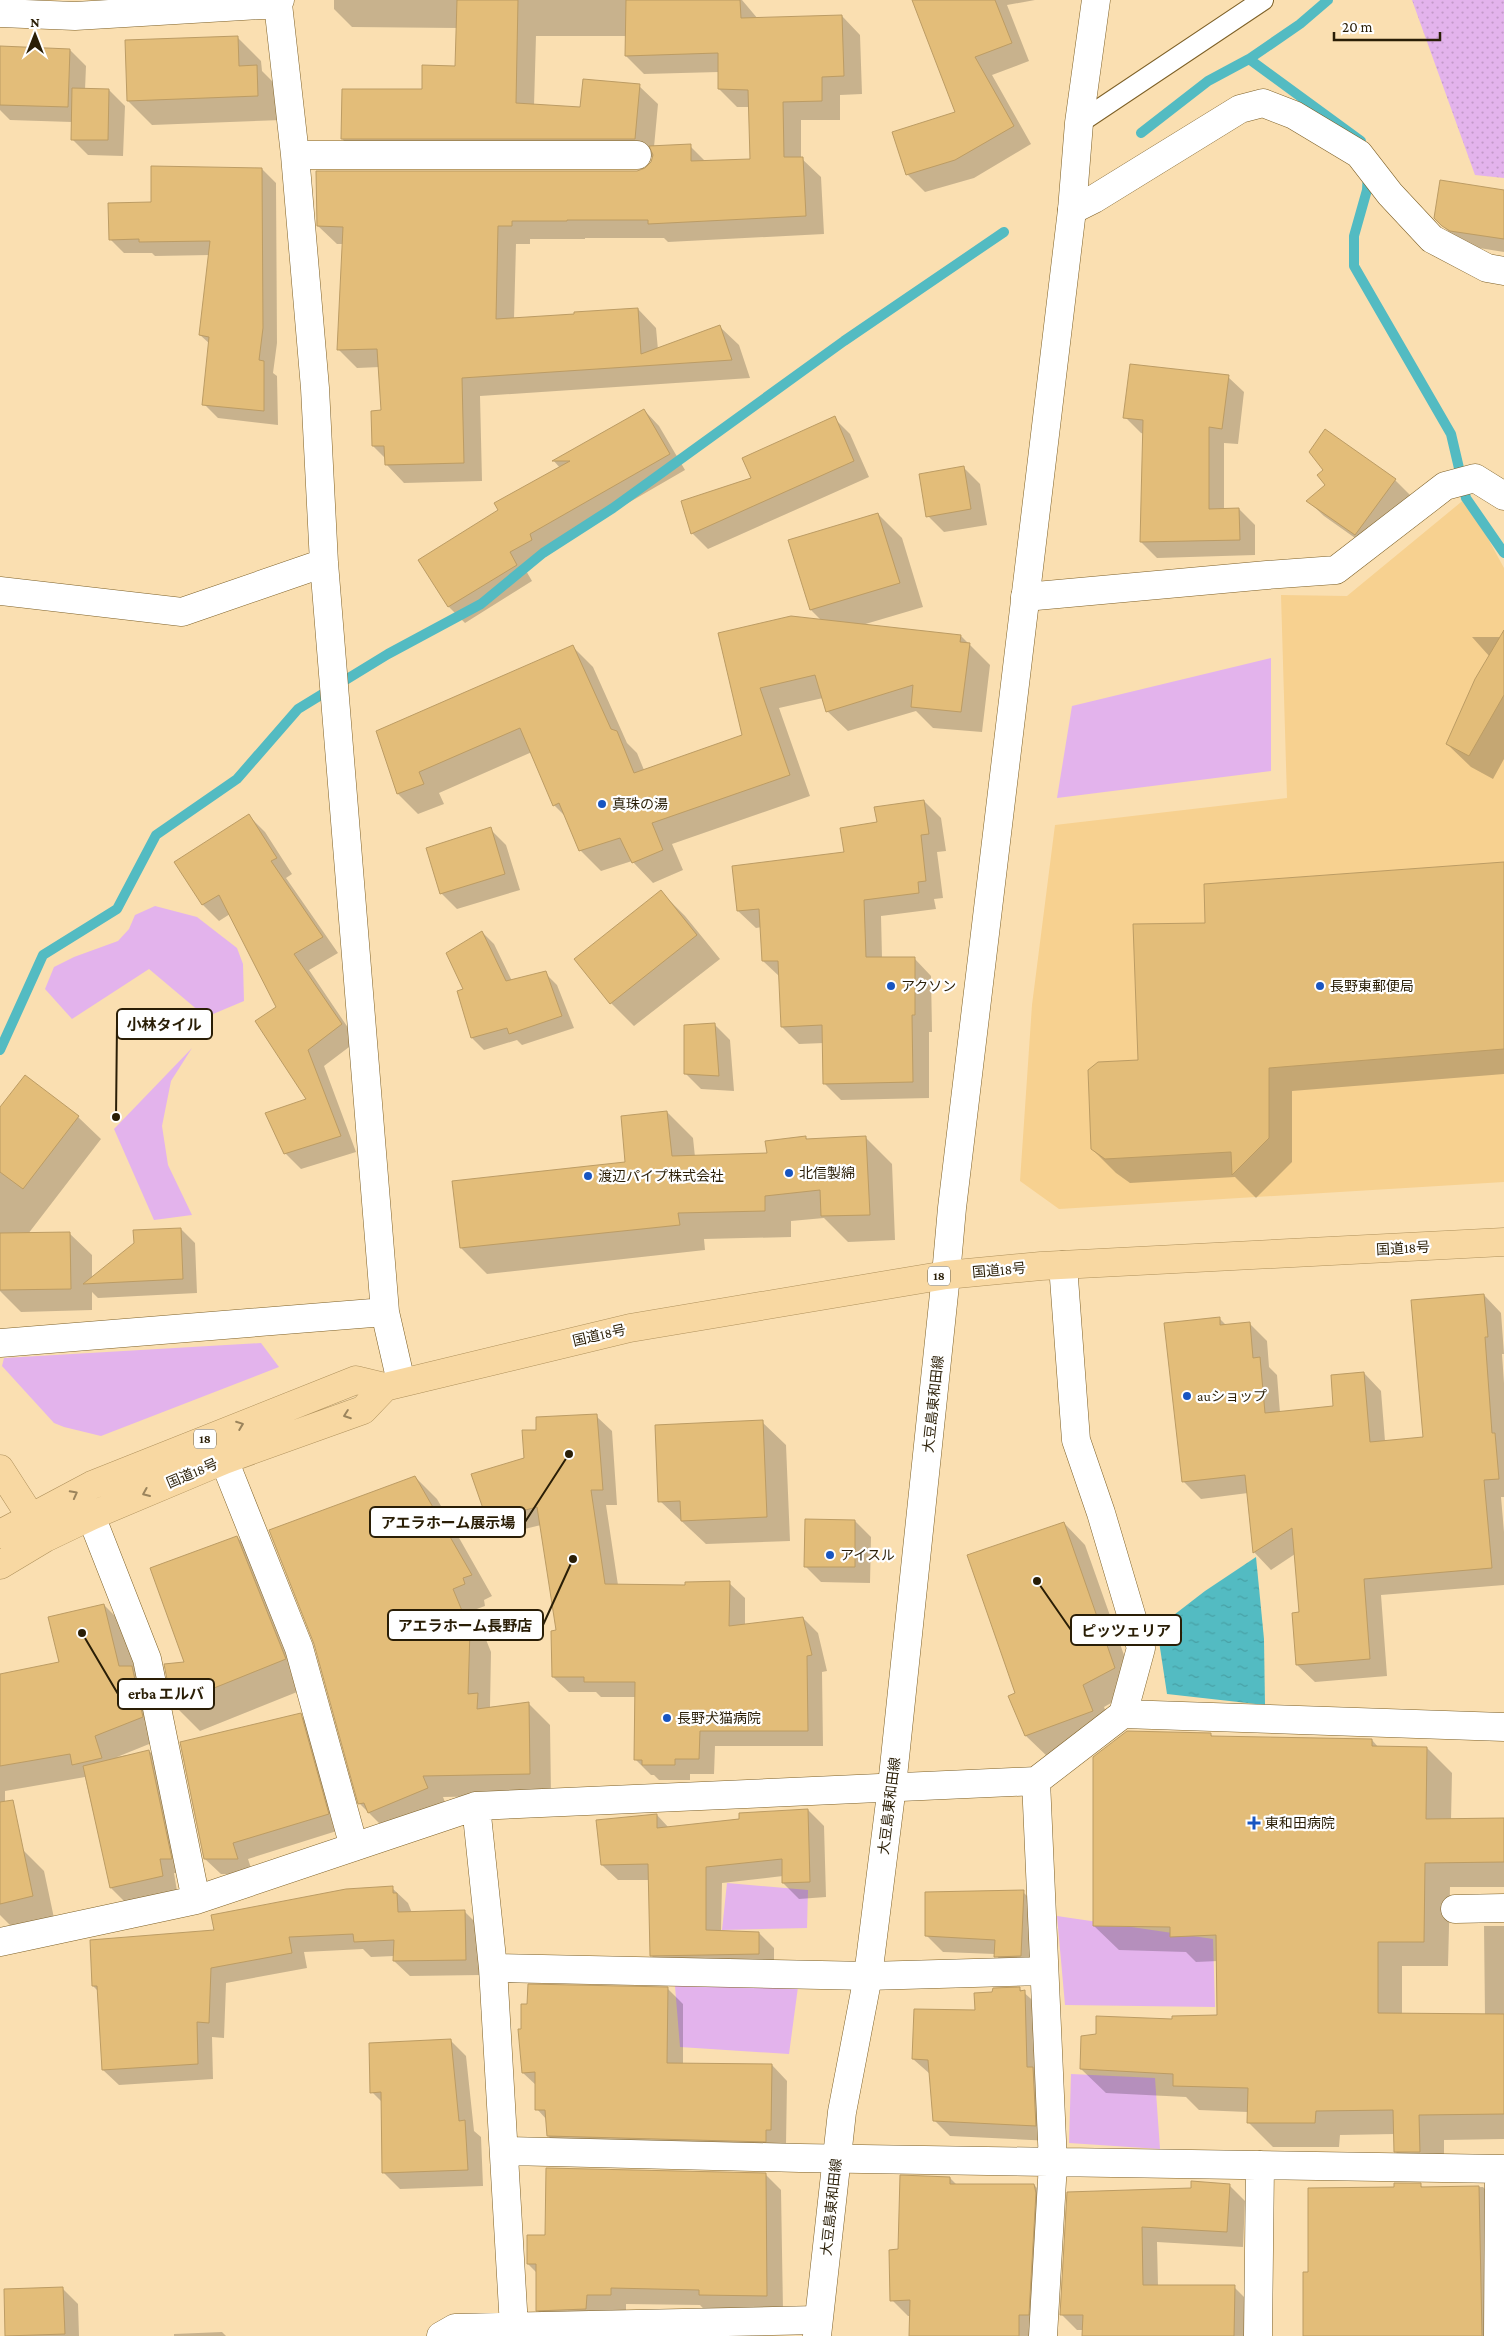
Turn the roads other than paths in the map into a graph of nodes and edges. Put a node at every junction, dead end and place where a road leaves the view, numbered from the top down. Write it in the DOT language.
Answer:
graph roads {
  1 [pos="1096,0"];
  2 [pos="1262,0"];
  3 [pos="279,2"];
  4 [pos="0,13"];
  5 [pos="1079,123"];
  6 [pos="295,155"];
  7 [pos="637,155"];
  8 [pos="1072,210"];
  9 [pos="1504,271"];
  10 [pos="1504,496"];
  11 [pos="324,563"];
  12 [pos="0,591"];
  13 [pos="1025,598"];
  14 [pos="1504,1242"];
  15 [pos="1063,1265"];
  16 [pos="946,1274"];
  17 [pos="385,1312"];
  18 [pos="0,1343"];
  19 [pos="393,1384"];
  20 [pos="224,1460"];
  21 [pos="0,1469"];
  22 [pos="91,1516"];
  23 [pos="38,1528"];
  24 [pos="0,1534"];
  25 [pos="0,1565"];
  26 [pos="1123,1714"];
  27 [pos="1504,1727"];
  28 [pos="1036,1781"];
  29 [pos="892,1786"];
  30 [pos="476,1806"];
  31 [pos="354,1847"];
  32 [pos="196,1900"];
  33 [pos="1504,1908"];
  34 [pos="1455,1909"];
  35 [pos="0,1942"];
  36 [pos="493,1968"];
  37 [pos="1044,1971"];
  38 [pos="868,1976"];
  39 [pos="506,2151"];
  40 [pos="836,2159"];
  41 [pos="1053,2162"];
  42 [pos="1260,2166"];
  43 [pos="1502,2169"];
  44 [pos="514,2327"];
  45 [pos="818,2328"];
  46 [pos="441,2336"];
  47 [pos="1043,2336"];
  48 [pos="1258,2336"];
  49 [pos="1498,2336"];
  1 -- 5 [label="street, 大豆島東和田線"];
  2 -- 5 [label="lane"];
  3 -- 4 [label="street"];
  3 -- 6 [label="street"];
  5 -- 8 [label="street, 大豆島東和田線"];
  6 -- 7 [label="street"];
  6 -- 11 [label="street"];
  8 -- 9 [label="street"];
  8 -- 13 [label="street, 大豆島東和田線"];
  10 -- 13 [label="street"];
  11 -- 12 [label="street"];
  11 -- 17 [label="street"];
  13 -- 16 [label="street, 大豆島東和田線"];
  14 -- 15 [label="highway, 国道18号 / 18"];
  15 -- 16 [label="highway, 国道18号 / 18"];
  15 -- 26 [label="street"];
  16 -- 19 [label="highway, 国道18号 / 18"];
  16 -- 29 [label="street, 大豆島東和田線"];
  17 -- 18 [label="street"];
  17 -- 19 [label="street"];
  19 -- 20 [label="highway, 国道18号 / 18, one-way"];
  23 -- 19 [label="highway, 国道18号 / 18, one-way"];
  20 -- 22 [label="highway, 国道18号 / 18, one-way"];
  20 -- 31 [label="street"];
  21 -- 23 [label="highway"];
  22 -- 23 [label="highway, 国道18号 / 18"];
  22 -- 32 [label="street"];
  23 -- 24 [label="highway, 国道18号 / 18"];
  23 -- 25 [label="highway, 国道18号 / 18"];
  26 -- 27 [label="street"];
  26 -- 28 [label="street"];
  28 -- 29 [label="street"];
  28 -- 37 [label="street"];
  29 -- 30 [label="street"];
  29 -- 38 [label="street, 大豆島東和田線"];
  30 -- 31 [label="street"];
  30 -- 36 [label="street"];
  31 -- 32 [label="street"];
  32 -- 35 [label="street"];
  33 -- 34 [label="street"];
  36 -- 38 [label="street"];
  36 -- 39 [label="street"];
  37 -- 38 [label="street"];
  37 -- 41 [label="street"];
  38 -- 40 [label="street, 大豆島東和田線"];
  39 -- 40 [label="street"];
  39 -- 44 [label="street"];
  40 -- 41 [label="street"];
  40 -- 45 [label="street, 大豆島東和田線"];
  41 -- 42 [label="street"];
  41 -- 47 [label="street"];
  42 -- 43 [label="street"];
  42 -- 48 [label="street"];
  43 -- 49 [label="street"];
  44 -- 45 [label="street"];
  44 -- 46 [label="street"];
}
